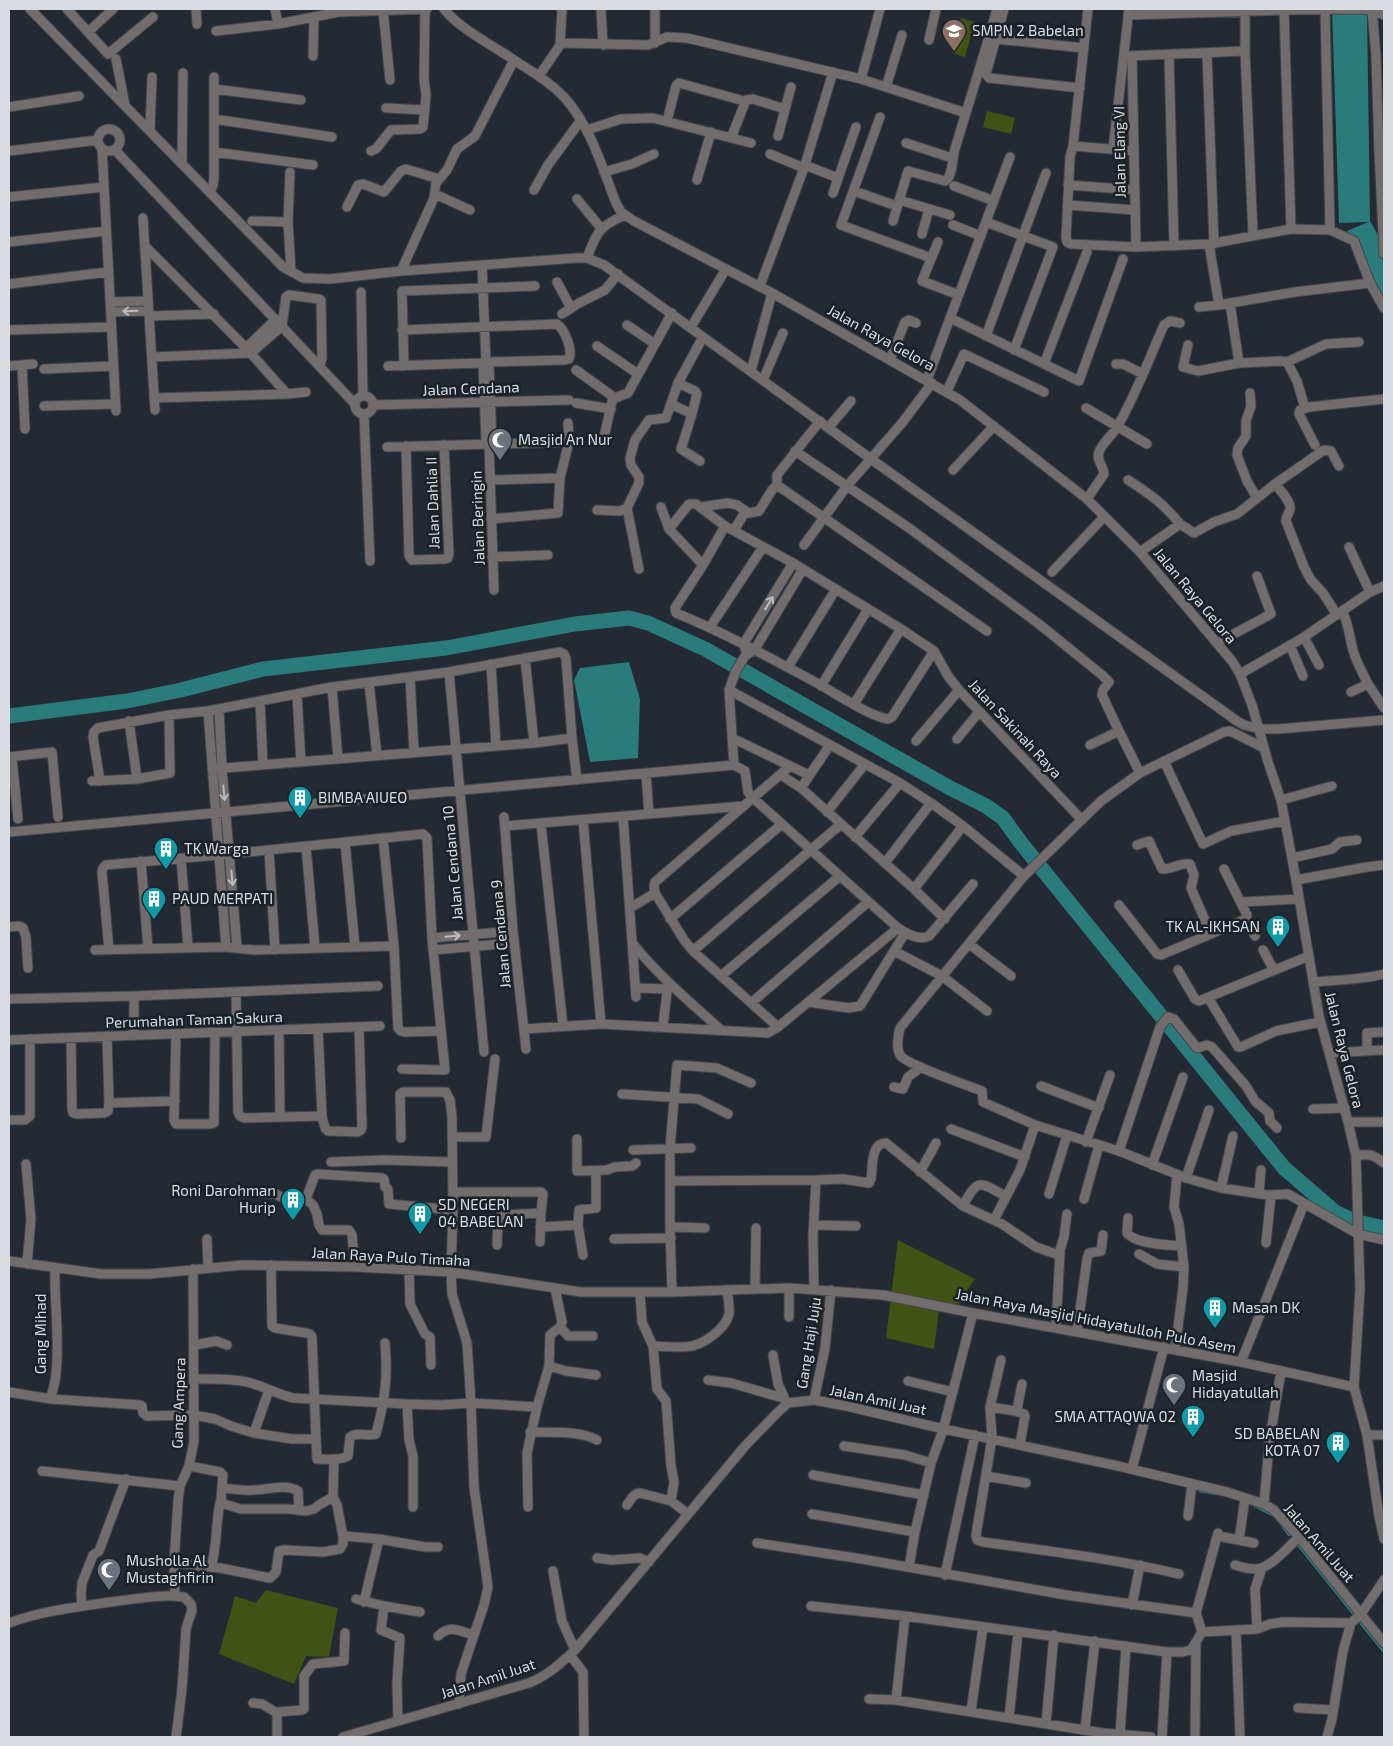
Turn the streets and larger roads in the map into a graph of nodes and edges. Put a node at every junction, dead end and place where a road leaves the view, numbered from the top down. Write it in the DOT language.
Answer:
graph roads {
  1 [pos="30,9"];
  2 [pos="67,9"];
  3 [pos="113,9"];
  4 [pos="196,9"];
  5 [pos="275,9"];
  6 [pos="368,9"];
  7 [pos="426,9"];
  8 [pos="444,9"];
  9 [pos="562,9"];
  10 [pos="601,9"];
  11 [pos="655,9"];
  12 [pos="880,9"];
  13 [pos="936,9"];
  14 [pos="997,9"];
  15 [pos="1004,9"];
  16 [pos="1087,9"];
  17 [pos="1284,9"];
  18 [pos="1325,9"];
  19 [pos="1343,9"];
  20 [pos="1359,9"];
  21 [pos="384,10"];
  22 [pos="1372,10"];
  23 [pos="1172,11"];
  24 [pos="1210,11"];
  25 [pos="1245,11"];
  26 [pos="1129,12"];
  27 [pos="1384,15"];
  28 [pos="153,17"];
  29 [pos="314,17"];
  30 [pos="197,24"];
  31 [pos="278,24"];
  32 [pos="216,31"];
  33 [pos="88,32"];
  34 [pos="902,35"];
  35 [pos="996,39"];
  36 [pos="929,40"];
  37 [pos="655,43"];
  38 [pos="560,45"];
  39 [pos="602,45"];
  40 [pos="1084,48"];
  41 [pos="1245,51"];
  42 [pos="1207,54"];
  43 [pos="1169,55"];
  44 [pos="313,56"];
  45 [pos="1128,56"];
  46 [pos="1380,56"];
  47 [pos="116,59"];
  48 [pos="514,60"];
  49 [pos="833,72"];
  50 [pos="183,73"];
  51 [pos="214,76"];
  52 [pos="539,76"];
  53 [pos="152,77"];
  54 [pos="861,79"];
  55 [pos="390,80"];
  56 [pos="791,87"];
  57 [pos="886,87"];
  58 [pos="1080,88"];
  59 [pos="214,89"];
  60 [pos="79,96"];
  61 [pos="301,100"];
  62 [pos="744,101"];
  63 [pos="125,105"];
  64 [pos="9,107"];
  65 [pos="386,108"];
  66 [pos="785,109"];
  67 [pos="425,110"];
  68 [pos="1381,111"];
  69 [pos="966,113"];
  70 [pos="880,117"];
  71 [pos="214,119"];
  72 [pos="581,120"];
  73 [pos="668,121"];
  74 [pos="856,127"];
  75 [pos="150,130"];
  76 [pos="587,130"];
  77 [pos="711,132"];
  78 [pos="778,136"];
  79 [pos="332,138"];
  80 [pos="731,138"];
  81 [pos="750,143"];
  82 [pos="906,143"];
  83 [pos="100,144"];
  84 [pos="1073,146"];
  85 [pos="115,150"];
  86 [pos="371,150"];
  87 [pos="1113,150"];
  88 [pos="1381,150"];
  89 [pos="9,151"];
  90 [pos="1134,151"];
  91 [pos="214,152"];
  92 [pos="654,154"];
  93 [pos="770,154"];
  94 [pos="1010,157"];
  95 [pos="952,158"];
  96 [pos="182,164"];
  97 [pos="313,165"];
  98 [pos="805,166"];
  99 [pos="290,172"];
  100 [pos="604,172"];
  101 [pos="1046,173"];
  102 [pos="838,178"];
  103 [pos="439,179"];
  104 [pos="697,180"];
  105 [pos="1068,185"];
  106 [pos="954,186"];
  107 [pos="104,187"];
  108 [pos="534,190"];
  109 [pos="1135,190"];
  110 [pos="1383,190"];
  111 [pos="854,191"];
  112 [pos="210,193"];
  113 [pos="833,193"];
  114 [pos="435,194"];
  115 [pos="9,197"];
  116 [pos="577,199"];
  117 [pos="994,201"];
  118 [pos="895,202"];
  119 [pos="1068,206"];
  120 [pos="347,207"];
  121 [pos="928,209"];
  122 [pos="470,210"];
  123 [pos="1135,210"];
  124 [pos="625,215"];
  125 [pos="950,215"];
  126 [pos="143,218"];
  127 [pos="252,221"];
  128 [pos="893,221"];
  129 [pos="288,222"];
  130 [pos="986,222"];
  131 [pos="953,225"];
  132 [pos="601,228"];
  133 [pos="1291,229"];
  134 [pos="1330,230"];
  135 [pos="106,231"];
  136 [pos="1384,231"];
  137 [pos="922,234"];
  138 [pos="1253,235"];
  139 [pos="981,236"];
  140 [pos="1023,236"];
  141 [pos="9,242"];
  142 [pos="938,242"];
  143 [pos="1211,244"];
  144 [pos="145,246"];
  145 [pos="1174,246"];
  146 [pos="1136,247"];
  147 [pos="1087,252"];
  148 [pos="1384,254"];
  149 [pos="586,258"];
  150 [pos="931,258"];
  151 [pos="1123,258"];
  152 [pos="482,265"];
  153 [pos="726,268"];
  154 [pos="401,270"];
  155 [pos="291,271"];
  156 [pos="108,272"];
  157 [pos="618,274"];
  158 [pos="556,282"];
  159 [pos="1370,283"];
  160 [pos="9,284"];
  161 [pos="535,286"];
  162 [pos="760,286"];
  163 [pos="483,287"];
  164 [pos="361,292"];
  165 [pos="772,293"];
  166 [pos="959,295"];
  167 [pos="148,301"];
  168 [pos="1230,303"];
  169 [pos="1219,305"];
  170 [pos="110,307"];
  171 [pos="1199,307"];
  172 [pos="571,308"];
  173 [pos="1384,308"];
  174 [pos="149,313"];
  175 [pos="672,313"];
  176 [pos="214,314"];
  177 [pos="562,314"];
  178 [pos="950,318"];
  179 [pos="279,323"];
  180 [pos="916,323"];
  181 [pos="1180,323"];
  182 [pos="626,325"];
  183 [pos="485,326"];
  184 [pos="111,327"];
  185 [pos="691,327"];
  186 [pos="9,330"];
  187 [pos="402,330"];
  188 [pos="783,333"];
  189 [pos="986,336"];
  190 [pos="703,337"];
  191 [pos="1359,342"];
  192 [pos="654,344"];
  193 [pos="1188,345"];
  194 [pos="597,346"];
  195 [pos="249,350"];
  196 [pos="1014,350"];
  197 [pos="152,357"];
  198 [pos="890,360"];
  199 [pos="1287,362"];
  200 [pos="486,363"];
  201 [pos="1239,363"];
  202 [pos="34,364"];
  203 [pos="1044,364"];
  204 [pos="1116,364"];
  205 [pos="22,365"];
  206 [pos="9,366"];
  207 [pos="113,366"];
  208 [pos="388,366"];
  209 [pos="404,366"];
  210 [pos="320,367"];
  211 [pos="44,369"];
  212 [pos="576,370"];
  213 [pos="751,371"];
  214 [pos="638,374"];
  215 [pos="1143,374"];
  216 [pos="763,380"];
  217 [pos="930,381"];
  218 [pos="678,383"];
  219 [pos="947,391"];
  220 [pos="306,392"];
  221 [pos="1044,392"];
  222 [pos="1250,392"];
  223 [pos="287,394"];
  224 [pos="363,396"];
  225 [pos="154,398"];
  226 [pos="615,398"];
  227 [pos="1384,399"];
  228 [pos="851,401"];
  229 [pos="487,402"];
  230 [pos="355,404"];
  231 [pos="671,404"];
  232 [pos="373,405"];
  233 [pos="44,406"];
  234 [pos="610,408"];
  235 [pos="1086,408"];
  236 [pos="1305,408"];
  237 [pos="155,410"];
  238 [pos="364,414"];
  239 [pos="692,414"];
  240 [pos="820,421"];
  241 [pos="568,423"];
  242 [pos="994,426"];
  243 [pos="829,427"];
  244 [pos="1117,427"];
  245 [pos="25,429"];
  246 [pos="569,442"];
  247 [pos="603,442"];
  248 [pos="489,444"];
  249 [pos="1147,444"];
  250 [pos="444,445"];
  251 [pos="1316,445"];
  252 [pos="406,446"];
  253 [pos="387,447"];
  254 [pos="796,451"];
  255 [pos="871,459"];
  256 [pos="700,461"];
  257 [pos="1339,466"];
  258 [pos="953,470"];
  259 [pos="560,478"];
  260 [pos="490,480"];
  261 [pos="1128,480"];
  262 [pos="1275,484"];
  263 [pos="777,485"];
  264 [pos="847,486"];
  265 [pos="1257,498"];
  266 [pos="1087,499"];
  267 [pos="662,507"];
  268 [pos="701,507"];
  269 [pos="627,508"];
  270 [pos="597,510"];
  271 [pos="747,512"];
  272 [pos="1104,517"];
  273 [pos="491,518"];
  274 [pos="825,518"];
  275 [pos="1180,524"];
  276 [pos="724,526"];
  277 [pos="669,529"];
  278 [pos="734,530"];
  279 [pos="804,545"];
  280 [pos="762,546"];
  281 [pos="1349,547"];
  282 [pos="1140,552"];
  283 [pos="548,555"];
  284 [pos="492,557"];
  285 [pos="370,561"];
  286 [pos="793,563"];
  287 [pos="703,565"];
  288 [pos="639,569"];
  289 [pos="803,569"];
  290 [pos="1052,572"];
  291 [pos="1257,576"];
  292 [pos="1384,586"];
  293 [pos="836,589"];
  294 [pos="494,590"];
  295 [pos="1370,592"];
  296 [pos="868,609"];
  297 [pos="1340,613"];
  298 [pos="710,627"];
  299 [pos="900,629"];
  300 [pos="987,631"];
  301 [pos="1304,637"];
  302 [pos="1217,643"];
  303 [pos="744,644"];
  304 [pos="1290,645"];
  305 [pos="755,649"];
  306 [pos="934,652"];
  307 [pos="525,658"];
  308 [pos="741,663"];
  309 [pos="491,664"];
  310 [pos="1319,665"];
  311 [pos="788,667"];
  312 [pos="448,672"];
  313 [pos="1240,674"];
  314 [pos="1303,676"];
  315 [pos="410,677"];
  316 [pos="369,682"];
  317 [pos="1368,684"];
  318 [pos="822,686"];
  319 [pos="332,687"];
  320 [pos="729,690"];
  321 [pos="959,690"];
  322 [pos="1351,692"];
  323 [pos="297,695"];
  324 [pos="260,701"];
  325 [pos="854,704"];
  326 [pos="1384,708"];
  327 [pos="219,709"];
  328 [pos="208,711"];
  329 [pos="979,712"];
  330 [pos="168,715"];
  331 [pos="1384,720"];
  332 [pos="129,722"];
  333 [pos="220,726"];
  334 [pos="209,727"];
  335 [pos="1260,729"];
  336 [pos="1118,731"];
  337 [pos="572,738"];
  338 [pos="732,738"];
  339 [pos="957,738"];
  340 [pos="916,741"];
  341 [pos="534,742"];
  342 [pos="830,745"];
  343 [pos="1090,745"];
  344 [pos="496,746"];
  345 [pos="1264,748"];
  346 [pos="456,749"];
  347 [pos="414,752"];
  348 [pos="377,755"];
  349 [pos="11,757"];
  350 [pos="338,759"];
  351 [pos="1164,761"];
  352 [pos="301,762"];
  353 [pos="865,764"];
  354 [pos="263,765"];
  355 [pos="734,765"];
  356 [pos="789,767"];
  357 [pos="222,768"];
  358 [pos="212,769"];
  359 [pos="646,774"];
  360 [pos="781,774"];
  361 [pos="809,774"];
  362 [pos="1140,774"];
  363 [pos="137,778"];
  364 [pos="577,780"];
  365 [pos="900,783"];
  366 [pos="1332,786"];
  367 [pos="801,788"];
  368 [pos="460,790"];
  369 [pos="753,798"];
  370 [pos="1281,800"];
  371 [pos="932,803"];
  372 [pos="744,806"];
  373 [pos="226,812"];
  374 [pos="827,812"];
  375 [pos="216,813"];
  376 [pos="649,814"];
  377 [pos="622,816"];
  378 [pos="58,817"];
  379 [pos="18,820"];
  380 [pos="583,820"];
  381 [pos="1082,820"];
  382 [pos="1285,821"];
  383 [pos="541,824"];
  384 [pos="782,824"];
  385 [pos="841,824"];
  386 [pos="963,826"];
  387 [pos="9,832"];
  388 [pos="856,837"];
  389 [pos="383,838"];
  390 [pos="1357,840"];
  391 [pos="345,842"];
  392 [pos="1137,845"];
  393 [pos="306,846"];
  394 [pos="269,850"];
  395 [pos="811,851"];
  396 [pos="230,854"];
  397 [pos="220,855"];
  398 [pos="181,858"];
  399 [pos="1292,858"];
  400 [pos="141,861"];
  401 [pos="885,863"];
  402 [pos="1384,865"];
  403 [pos="1224,869"];
  404 [pos="840,876"];
  405 [pos="1024,876"];
  406 [pos="1296,880"];
  407 [pos="973,884"];
  408 [pos="914,889"];
  409 [pos="655,893"];
  410 [pos="1299,899"];
  411 [pos="868,902"];
  412 [pos="1241,902"];
  413 [pos="1119,905"];
  414 [pos="630,908"];
  415 [pos="670,919"];
  416 [pos="944,919"];
  417 [pos="1246,919"];
  418 [pos="9,927"];
  419 [pos="513,931"];
  420 [pos="901,931"];
  421 [pos="473,934"];
  422 [pos="1210,934"];
  423 [pos="1255,936"];
  424 [pos="432,938"];
  425 [pos="514,943"];
  426 [pos="632,944"];
  427 [pos="969,944"];
  428 [pos="394,946"];
  429 [pos="474,946"];
  430 [pos="188,947"];
  431 [pos="226,947"];
  432 [pos="237,947"];
  433 [pos="355,947"];
  434 [pos="148,948"];
  435 [pos="315,948"];
  436 [pos="95,950"];
  437 [pos="109,950"];
  438 [pos="275,950"];
  439 [pos="433,950"];
  440 [pos="894,950"];
  441 [pos="1263,950"];
  442 [pos="693,951"];
  443 [pos="1309,956"];
  444 [pos="28,968"];
  445 [pos="1178,970"];
  446 [pos="1274,970"];
  447 [pos="1384,974"];
  448 [pos="721,976"];
  449 [pos="942,976"];
  450 [pos="1011,976"];
  451 [pos="1313,982"];
  452 [pos="378,986"];
  453 [pos="667,986"];
  454 [pos="236,992"];
  455 [pos="134,996"];
  456 [pos="1209,998"];
  457 [pos="9,999"];
  458 [pos="808,1002"];
  459 [pos="751,1003"];
  460 [pos="987,1011"];
  461 [pos="1320,1022"];
  462 [pos="601,1024"];
  463 [pos="380,1026"];
  464 [pos="563,1026"];
  465 [pos="663,1026"];
  466 [pos="359,1027"];
  467 [pos="778,1027"];
  468 [pos="318,1029"];
  469 [pos="524,1029"];
  470 [pos="720,1029"];
  471 [pos="279,1030"];
  472 [pos="441,1031"];
  473 [pos="215,1032"];
  474 [pos="236,1032"];
  475 [pos="1384,1032"];
  476 [pos="176,1034"];
  477 [pos="107,1036"];
  478 [pos="134,1036"];
  479 [pos="71,1038"];
  480 [pos="30,1039"];
  481 [pos="9,1040"];
  482 [pos="526,1049"];
  483 [pos="1384,1050"];
  484 [pos="1367,1051"];
  485 [pos="484,1052"];
  486 [pos="1329,1053"];
  487 [pos="495,1059"];
  488 [pos="921,1067"];
  489 [pos="402,1069"];
  490 [pos="1110,1075"];
  491 [pos="1184,1078"];
  492 [pos="751,1083"];
  493 [pos="1042,1086"];
  494 [pos="894,1087"];
  495 [pos="622,1094"];
  496 [pos="674,1097"];
  497 [pos="175,1101"];
  498 [pos="109,1103"];
  499 [pos="1099,1108"];
  500 [pos="1345,1108"];
  501 [pos="1313,1109"];
  502 [pos="1209,1110"];
  503 [pos="728,1114"];
  504 [pos="322,1116"];
  505 [pos="280,1117"];
  506 [pos="9,1120"];
  507 [pos="1348,1122"];
  508 [pos="1384,1122"];
  509 [pos="1036,1125"];
  510 [pos="1278,1128"];
  511 [pos="951,1129"];
  512 [pos="1067,1135"];
  513 [pos="1233,1136"];
  514 [pos="452,1137"];
  515 [pos="401,1138"];
  516 [pos="576,1139"];
  517 [pos="1086,1142"];
  518 [pos="936,1143"];
  519 [pos="1099,1145"];
  520 [pos="670,1148"];
  521 [pos="691,1148"];
  522 [pos="633,1150"];
  523 [pos="1119,1151"];
  524 [pos="1356,1156"];
  525 [pos="1025,1157"];
  526 [pos="330,1162"];
  527 [pos="452,1162"];
  528 [pos="636,1163"];
  529 [pos="1384,1163"];
  530 [pos="26,1164"];
  531 [pos="1152,1165"];
  532 [pos="596,1170"];
  533 [pos="1261,1170"];
  534 [pos="920,1172"];
  535 [pos="1182,1176"];
  536 [pos="816,1180"];
  537 [pos="670,1181"];
  538 [pos="1221,1188"];
  539 [pos="453,1192"];
  540 [pos="253,1193"];
  541 [pos="1259,1193"];
  542 [pos="1049,1194"];
  543 [pos="1270,1195"];
  544 [pos="1005,1196"];
  545 [pos="1084,1199"];
  546 [pos="306,1200"];
  547 [pos="1304,1204"];
  548 [pos="963,1206"];
  549 [pos="453,1210"];
  550 [pos="541,1214"];
  551 [pos="1067,1214"];
  552 [pos="1128,1218"];
  553 [pos="994,1220"];
  554 [pos="578,1225"];
  555 [pos="814,1225"];
  556 [pos="670,1226"];
  557 [pos="856,1226"];
  558 [pos="540,1227"];
  559 [pos="705,1228"];
  560 [pos="756,1228"];
  561 [pos="1358,1231"];
  562 [pos="1102,1235"];
  563 [pos="207,1238"];
  564 [pos="671,1238"];
  565 [pos="614,1239"];
  566 [pos="1384,1240"];
  567 [pos="540,1242"];
  568 [pos="1266,1243"];
  569 [pos="497,1245"];
  570 [pos="1182,1246"];
  571 [pos="1060,1252"];
  572 [pos="1139,1254"];
  573 [pos="583,1255"];
  574 [pos="9,1261"];
  575 [pos="27,1264"];
  576 [pos="271,1265"];
  577 [pos="355,1267"];
  578 [pos="1184,1267"];
  579 [pos="54,1268"];
  580 [pos="208,1268"];
  581 [pos="193,1269"];
  582 [pos="410,1269"];
  583 [pos="451,1272"];
  584 [pos="555,1288"];
  585 [pos="789,1288"];
  586 [pos="756,1289"];
  587 [pos="727,1290"];
  588 [pos="814,1290"];
  589 [pos="831,1290"];
  590 [pos="640,1292"];
  591 [pos="672,1292"];
  592 [pos="973,1313"];
  593 [pos="789,1317"];
  594 [pos="560,1327"];
  595 [pos="1056,1327"];
  596 [pos="1077,1332"];
  597 [pos="593,1336"];
  598 [pos="385,1343"];
  599 [pos="195,1345"];
  600 [pos="227,1345"];
  601 [pos="653,1346"];
  602 [pos="1164,1348"];
  603 [pos="1175,1350"];
  604 [pos="773,1355"];
  605 [pos="1001,1360"];
  606 [pos="1241,1362"];
  607 [pos="431,1365"];
  608 [pos="549,1366"];
  609 [pos="1281,1371"];
  610 [pos="596,1375"];
  611 [pos="194,1379"];
  612 [pos="708,1380"];
  613 [pos="908,1381"];
  614 [pos="1022,1384"];
  615 [pos="1354,1388"];
  616 [pos="269,1390"];
  617 [pos="9,1392"];
  618 [pos="953,1392"];
  619 [pos="51,1399"];
  620 [pos="316,1399"];
  621 [pos="786,1400"];
  622 [pos="814,1400"];
  623 [pos="384,1402"];
  624 [pos="472,1403"];
  625 [pos="407,1404"];
  626 [pos="537,1406"];
  627 [pos="990,1407"];
  628 [pos="1015,1411"];
  629 [pos="194,1415"];
  630 [pos="943,1430"];
  631 [pos="530,1432"];
  632 [pos="254,1433"];
  633 [pos="1367,1435"];
  634 [pos="1384,1435"];
  635 [pos="975,1437"];
  636 [pos="316,1439"];
  637 [pos="597,1440"];
  638 [pos="991,1440"];
  639 [pos="1020,1444"];
  640 [pos="844,1446"];
  641 [pos="334,1460"];
  642 [pos="931,1463"];
  643 [pos="189,1466"];
  644 [pos="1132,1469"];
  645 [pos="42,1471"];
  646 [pos="813,1475"];
  647 [pos="986,1476"];
  648 [pos="126,1479"];
  649 [pos="1026,1483"];
  650 [pos="1192,1484"];
  651 [pos="180,1486"];
  652 [pos="222,1488"];
  653 [pos="924,1494"];
  654 [pos="333,1497"];
  655 [pos="221,1499"];
  656 [pos="1245,1499"];
  657 [pos="671,1501"];
  658 [pos="1264,1504"];
  659 [pos="627,1505"];
  660 [pos="413,1507"];
  661 [pos="528,1507"];
  662 [pos="299,1510"];
  663 [pos="688,1514"];
  664 [pos="812,1514"];
  665 [pos="1188,1516"];
  666 [pos="915,1532"];
  667 [pos="343,1536"];
  668 [pos="1299,1537"];
  669 [pos="379,1539"];
  670 [pos="1384,1539"];
  671 [pos="1239,1540"];
  672 [pos="757,1543"];
  673 [pos="1254,1543"];
  674 [pos="438,1547"];
  675 [pos="597,1558"];
  676 [pos="649,1562"];
  677 [pos="174,1563"];
  678 [pos="1140,1565"];
  679 [pos="1235,1565"];
  680 [pos="211,1567"];
  681 [pos="909,1567"];
  682 [pos="1262,1568"];
  683 [pos="553,1571"];
  684 [pos="1179,1574"];
  685 [pos="946,1575"];
  686 [pos="1384,1580"];
  687 [pos="175,1596"];
  688 [pos="1132,1605"];
  689 [pos="82,1606"];
  690 [pos="384,1606"];
  691 [pos="811,1606"];
  692 [pos="420,1612"];
  693 [pos="1196,1613"];
  694 [pos="905,1616"];
  695 [pos="1356,1618"];
  696 [pos="11,1622"];
  697 [pos="983,1627"];
  698 [pos="1257,1629"];
  699 [pos="1236,1630"];
  700 [pos="1018,1632"];
  701 [pos="1202,1632"];
  702 [pos="345,1633"];
  703 [pos="474,1635"];
  704 [pos="1054,1635"];
  705 [pos="438,1636"];
  706 [pos="1095,1641"];
  707 [pos="1196,1643"];
  708 [pos="1384,1643"];
  709 [pos="1126,1646"];
  710 [pos="572,1652"];
  711 [pos="1167,1652"];
  712 [pos="870,1699"];
  713 [pos="896,1700"];
  714 [pos="253,1703"];
  715 [pos="459,1704"];
  716 [pos="1298,1708"];
  717 [pos="1333,1710"];
  718 [pos="971,1711"];
  719 [pos="277,1713"];
  720 [pos="1009,1718"];
  721 [pos="398,1721"];
  722 [pos="1046,1724"];
  723 [pos="1085,1729"];
  724 [pos="1120,1734"];
  725 [pos="176,1737"];
  726 [pos="277,1737"];
  727 [pos="343,1737"];
  728 [pos="584,1737"];
  729 [pos="1151,1737"];
  730 [pos="1162,1737"];
  731 [pos="1195,1737"];
  732 [pos="1240,1737"];
  733 [pos="1327,1737"];
  1 -- 63 [label="street"];
  2 -- 33 [label="street"];
  3 -- 33 [label="street"];
  4 -- 30 [label="street"];
  5 -- 31 [label="street"];
  6 -- 21 [label="street"];
  6 -- 29 [label="street"];
  7 -- 21 [label="street"];
  7 -- 67 [label="street"];
  8 -- 48 [label="street"];
  9 -- 38 [label="street"];
  10 -- 39 [label="street"];
  11 -- 37 [label="street"];
  12 -- 54 [label="street"];
  13 -- 36 [label="street"];
  14 -- 69 [label="street"];
  15 -- 35 [label="street"];
  16 -- 40 [label="street"];
  17 -- 18 [label="street"];
  17 -- 25 [label="street"];
  17 -- 133 [label="street"];
  18 -- 19 [label="street"];
  18 -- 134 [label="street"];
  19 -- 20 [label="street"];
  20 -- 22 [label="street"];
  21 -- 55 [label="street"];
  22 -- 27 [label="street"];
  22 -- 46 [label="street"];
  23 -- 24 [label="street"];
  23 -- 26 [label="street"];
  24 -- 25 [label="street"];
  25 -- 41 [label="street"];
  26 -- 45 [label="street"];
  28 -- 33 [label="street"];
  29 -- 31 [label="street"];
  29 -- 44 [label="street"];
  31 -- 32 [label="street"];
  34 -- 57 [label="street"];
  35 -- 40 [label="street"];
  35 -- 58 [label="street"];
  37 -- 39 [label="street"];
  37 -- 49 [label="street"];
  38 -- 39 [label="street"];
  38 -- 52 [label="street"];
  40 -- 58 [label="street"];
  41 -- 42 [label="street"];
  41 -- 138 [label="street"];
  42 -- 43 [label="street"];
  42 -- 143 [label="street"];
  43 -- 45 [label="street"];
  43 -- 145 [label="street"];
  45 -- 87 [label="street"];
  45 -- 90 [label="street, Jalan Elang VI"];
  46 -- 68 [label="street"];
  47 -- 63 [label="street"];
  48 -- 52 [label="street"];
  48 -- 103 [label="street"];
  49 -- 54 [label="street"];
  49 -- 98 [label="street"];
  50 -- 96 [label="street"];
  51 -- 59 [label="street"];
  52 -- 72 [label="street"];
  53 -- 75 [label="street"];
  54 -- 57 [label="street"];
  56 -- 66 [label="street"];
  57 -- 69 [label="street"];
  58 -- 84 [label="street"];
  59 -- 61 [label="street"];
  59 -- 71 [label="street"];
  60 -- 64 [label="street"];
  62 -- 66 [label="street"];
  62 -- 73 [label="street"];
  62 -- 80 [label="street"];
  63 -- 75 [label="street"];
  65 -- 67 [label="street"];
  66 -- 78 [label="street"];
  67 -- 86 [label="street"];
  68 -- 88 [label="street"];
  69 -- 95 [label="street"];
  70 -- 111 [label="street"];
  71 -- 79 [label="street"];
  71 -- 91 [label="street"];
  72 -- 76 [label="street"];
  72 -- 108 [label="street"];
  73 -- 76 [label="street"];
  73 -- 77 [label="street"];
  74 -- 102 [label="street"];
  75 -- 96 [label="street"];
  76 -- 100 [label="street"];
  77 -- 80 [label="street"];
  77 -- 104 [label="street"];
  80 -- 81 [label="street"];
  82 -- 95 [label="street"];
  83 -- 85 [label="street"];
  83 -- 85 [label="street"];
  83 -- 89 [label="street"];
  83 -- 107 [label="street"];
  84 -- 87 [label="street"];
  84 -- 105 [label="street"];
  85 -- 179 [label="street"];
  87 -- 90 [label="street"];
  88 -- 110 [label="street"];
  90 -- 109 [label="street, Jalan Elang VI"];
  91 -- 97 [label="street"];
  91 -- 112 [label="street"];
  92 -- 100 [label="street"];
  93 -- 98 [label="street"];
  94 -- 117 [label="street"];
  95 -- 118 [label="street"];
  96 -- 112 [label="street"];
  98 -- 102 [label="street"];
  98 -- 162 [label="street"];
  99 -- 129 [label="street"];
  100 -- 124 [label="street"];
  101 -- 140 [label="street"];
  102 -- 113 [label="street"];
  103 -- 114 [label="street"];
  103 -- 120 [label="street"];
  105 -- 109 [label="street"];
  105 -- 119 [label="street"];
  106 -- 117 [label="street"];
  107 -- 115 [label="street"];
  107 -- 135 [label="street"];
  109 -- 123 [label="street, Jalan Elang VI"];
  110 -- 136 [label="street"];
  111 -- 118 [label="street"];
  111 -- 150 [label="street"];
  112 -- 155 [label="street"];
  114 -- 122 [label="street"];
  114 -- 154 [label="street"];
  116 -- 132 [label="street"];
  117 -- 130 [label="street"];
  118 -- 121 [label="street"];
  118 -- 128 [label="street"];
  119 -- 123 [label="street"];
  119 -- 146 [label="street"];
  121 -- 125 [label="street"];
  121 -- 137 [label="street"];
  123 -- 146 [label="street, Jalan Elang VI"];
  124 -- 132 [label="street"];
  124 -- 153 [label="street, Jalan Raya Gelora"];
  126 -- 144 [label="street"];
  127 -- 129 [label="street"];
  129 -- 155 [label="street"];
  130 -- 139 [label="street"];
  130 -- 140 [label="street"];
  131 -- 139 [label="street"];
  132 -- 149 [label="street"];
  133 -- 134 [label="street"];
  133 -- 138 [label="street"];
  134 -- 159 [label="street"];
  135 -- 141 [label="street"];
  135 -- 156 [label="street"];
  136 -- 148 [label="street"];
  138 -- 143 [label="street"];
  139 -- 166 [label="street"];
  140 -- 189 [label="street"];
  140 -- 196 [label="street"];
  142 -- 150 [label="street"];
  143 -- 145 [label="street"];
  143 -- 169 [label="street"];
  144 -- 167 [label="street"];
  144 -- 176 [label="street"];
  145 -- 146 [label="street"];
  147 -- 203 [label="street"];
  149 -- 152 [label="street"];
  149 -- 157 [label="street"];
  150 -- 166 [label="street"];
  151 -- 203 [label="street"];
  152 -- 154 [label="street"];
  152 -- 163 [label="street, Jalan Beringin"];
  153 -- 162 [label="street, Jalan Raya Gelora"];
  153 -- 185 [label="street"];
  154 -- 155 [label="street"];
  156 -- 160 [label="street"];
  156 -- 170 [label="street"];
  157 -- 172 [label="street"];
  157 -- 175 [label="street"];
  158 -- 172 [label="street"];
  159 -- 168 [label="street"];
  159 -- 173 [label="street"];
  161 -- 163 [label="street"];
  162 -- 165 [label="street, Jalan Raya Gelora"];
  163 -- 183 [label="street, Jalan Beringin"];
  163 -- 187 [label="street"];
  164 -- 224 [label="street"];
  165 -- 198 [label="street, Jalan Raya Gelora"];
  165 -- 213 [label="street"];
  166 -- 178 [label="street"];
  167 -- 170 [label="street"];
  167 -- 174 [label="street"];
  168 -- 169 [label="street"];
  168 -- 201 [label="street"];
  169 -- 171 [label="street"];
  174 -- 170 [label="street, one-way"];
  170 -- 184 [label="street"];
  172 -- 177 [label="street"];
  174 -- 176 [label="street"];
  174 -- 197 [label="street"];
  175 -- 185 [label="street"];
  175 -- 192 [label="street"];
  176 -- 195 [label="street"];
  178 -- 189 [label="street"];
  178 -- 217 [label="street"];
  179 -- 195 [label="street"];
  179 -- 210 [label="street"];
  179 -- 210 [label="street"];
  180 -- 198 [label="street"];
  181 -- 215 [label="street"];
  182 -- 192 [label="street"];
  183 -- 187 [label="street"];
  183 -- 200 [label="street, Jalan Beringin"];
  183 -- 200 [label="street"];
  184 -- 186 [label="street"];
  184 -- 207 [label="street"];
  185 -- 190 [label="street"];
  187 -- 209 [label="street"];
  188 -- 216 [label="street"];
  189 -- 196 [label="street"];
  190 -- 213 [label="street"];
  190 -- 218 [label="street"];
  191 -- 199 [label="street"];
  192 -- 214 [label="street"];
  193 -- 201 [label="street"];
  194 -- 214 [label="street"];
  195 -- 197 [label="street"];
  195 -- 223 [label="street"];
  196 -- 203 [label="street"];
  197 -- 225 [label="street"];
  198 -- 217 [label="street, Jalan Raya Gelora"];
  199 -- 201 [label="street"];
  199 -- 236 [label="street"];
  200 -- 209 [label="street"];
  200 -- 229 [label="street, Jalan Beringin"];
  202 -- 205 [label="street"];
  204 -- 215 [label="street"];
  205 -- 206 [label="street"];
  205 -- 245 [label="street"];
  207 -- 211 [label="street"];
  207 -- 233 [label="street"];
  208 -- 209 [label="street"];
  210 -- 230 [label="street"];
  212 -- 226 [label="street"];
  213 -- 216 [label="street"];
  214 -- 226 [label="street"];
  215 -- 244 [label="street"];
  216 -- 240 [label="street"];
  217 -- 219 [label="street, Jalan Raya Gelora"];
  217 -- 255 [label="street"];
  218 -- 231 [label="street"];
  218 -- 239 [label="street"];
  219 -- 221 [label="street"];
  219 -- 242 [label="street, Jalan Raya Gelora"];
  220 -- 223 [label="street"];
  222 -- 265 [label="street"];
  223 -- 225 [label="street"];
  224 -- 230 [label="street"];
  224 -- 232 [label="street"];
  225 -- 237 [label="street"];
  226 -- 234 [label="street"];
  227 -- 236 [label="street"];
  228 -- 243 [label="street"];
  229 -- 232 [label="street, Jalan Cendana"];
  229 -- 234 [label="street, Jalan Cendana"];
  229 -- 248 [label="street, Jalan Beringin"];
  230 -- 238 [label="street"];
  231 -- 239 [label="street"];
  231 -- 269 [label="street"];
  232 -- 238 [label="street"];
  234 -- 247 [label="street"];
  235 -- 244 [label="street"];
  236 -- 251 [label="street"];
  238 -- 285 [label="street"];
  239 -- 256 [label="street"];
  240 -- 243 [label="street"];
  240 -- 254 [label="street"];
  241 -- 246 [label="street"];
  242 -- 258 [label="street"];
  242 -- 266 [label="street, Jalan Raya Gelora"];
  243 -- 255 [label="street"];
  244 -- 249 [label="street"];
  244 -- 266 [label="street"];
  246 -- 248 [label="street"];
  246 -- 259 [label="street"];
  248 -- 250 [label="street"];
  248 -- 260 [label="street, Jalan Beringin"];
  250 -- 252 [label="street"];
  250 -- 252 [label="street, Jalan Dahlia II"];
  252 -- 253 [label="street"];
  254 -- 263 [label="street"];
  254 -- 264 [label="street"];
  255 -- 264 [label="street"];
  255 -- 335 [label="street"];
  257 -- 262 [label="street"];
  259 -- 260 [label="street"];
  259 -- 273 [label="street"];
  260 -- 273 [label="street, Jalan Beringin"];
  261 -- 275 [label="street"];
  262 -- 265 [label="street"];
  262 -- 297 [label="street"];
  263 -- 271 [label="street"];
  263 -- 274 [label="street"];
  264 -- 274 [label="street"];
  264 -- 336 [label="street"];
  265 -- 275 [label="street"];
  266 -- 272 [label="street, Jalan Raya Gelora"];
  267 -- 277 [label="street"];
  268 -- 271 [label="street"];
  268 -- 276 [label="street"];
  268 -- 277 [label="street"];
  269 -- 270 [label="street"];
  269 -- 288 [label="street"];
  271 -- 278 [label="street"];
  272 -- 282 [label="street, Jalan Raya Gelora"];
  272 -- 290 [label="street"];
  273 -- 284 [label="street, Jalan Beringin"];
  274 -- 279 [label="street"];
  274 -- 300 [label="street"];
  275 -- 282 [label="street"];
  276 -- 278 [label="street"];
  276 -- 287 [label="street"];
  277 -- 287 [label="street"];
  278 -- 280 [label="street"];
  280 -- 286 [label="street"];
  280 -- 298 [label="street"];
  281 -- 295 [label="street"];
  282 -- 302 [label="street, Jalan Raya Gelora"];
  283 -- 284 [label="street"];
  284 -- 294 [label="street, Jalan Beringin"];
  286 -- 289 [label="street"];
  303 -- 286 [label="street, one-way"];
  287 -- 298 [label="street"];
  289 -- 293 [label="street"];
  289 -- 305 [label="street"];
  291 -- 302 [label="street"];
  292 -- 295 [label="street"];
  293 -- 296 [label="street"];
  293 -- 311 [label="street"];
  295 -- 297 [label="street"];
  296 -- 299 [label="street"];
  296 -- 318 [label="street"];
  297 -- 301 [label="street"];
  297 -- 317 [label="street"];
  298 -- 303 [label="street"];
  299 -- 306 [label="street"];
  299 -- 325 [label="street"];
  301 -- 304 [label="street"];
  301 -- 310 [label="street"];
  302 -- 313 [label="street, Jalan Raya Gelora"];
  303 -- 305 [label="street"];
  303 -- 308 [label="street"];
  304 -- 313 [label="street"];
  304 -- 314 [label="street"];
  305 -- 308 [label="street"];
  305 -- 311 [label="street"];
  306 -- 321 [label="street, Jalan Sakinah Raya"];
  306 -- 325 [label="street"];
  307 -- 309 [label="street"];
  307 -- 337 [label="street"];
  307 -- 341 [label="street"];
  308 -- 320 [label="street"];
  309 -- 312 [label="street"];
  309 -- 344 [label="street"];
  311 -- 318 [label="street"];
  312 -- 315 [label="street"];
  312 -- 346 [label="street, Jalan Cendana 10"];
  313 -- 335 [label="street, Jalan Raya Gelora"];
  315 -- 316 [label="street"];
  315 -- 347 [label="street"];
  316 -- 319 [label="street"];
  316 -- 348 [label="street"];
  317 -- 322 [label="street"];
  317 -- 326 [label="street"];
  318 -- 325 [label="street"];
  319 -- 323 [label="street"];
  319 -- 350 [label="street"];
  320 -- 338 [label="street"];
  320 -- 342 [label="street"];
  321 -- 329 [label="street, Jalan Sakinah Raya"];
  321 -- 340 [label="street"];
  323 -- 324 [label="street"];
  323 -- 352 [label="street"];
  324 -- 327 [label="street"];
  324 -- 354 [label="street"];
  327 -- 328 [label="street"];
  327 -- 333 [label="street"];
  328 -- 330 [label="street"];
  328 -- 334 [label="street"];
  329 -- 339 [label="street"];
  329 -- 381 [label="street, Jalan Sakinah Raya"];
  330 -- 332 [label="street"];
  330 -- 363 [label="street"];
  331 -- 335 [label="street"];
  332 -- 363 [label="street"];
  332 -- 363 [label="street"];
  333 -- 334 [label="street"];
  333 -- 357 [label="street"];
  334 -- 358 [label="street"];
  335 -- 345 [label="street, Jalan Raya Gelora"];
  336 -- 343 [label="street"];
  336 -- 362 [label="street"];
  337 -- 341 [label="street"];
  337 -- 364 [label="street"];
  338 -- 355 [label="street"];
  338 -- 356 [label="street"];
  341 -- 344 [label="street"];
  342 -- 353 [label="street"];
  342 -- 361 [label="street"];
  344 -- 346 [label="street"];
  345 -- 351 [label="street"];
  345 -- 370 [label="street, Jalan Raya Gelora"];
  346 -- 347 [label="street"];
  346 -- 368 [label="street, Jalan Cendana 10"];
  347 -- 348 [label="street"];
  348 -- 350 [label="street"];
  349 -- 378 [label="street"];
  349 -- 379 [label="street"];
  350 -- 352 [label="street"];
  351 -- 362 [label="street"];
  351 -- 382 [label="street"];
  352 -- 354 [label="street"];
  353 -- 365 [label="street"];
  353 -- 374 [label="street"];
  354 -- 357 [label="street"];
  355 -- 359 [label="street"];
  355 -- 369 [label="street"];
  356 -- 360 [label="street"];
  356 -- 361 [label="street"];
  357 -- 358 [label="street"];
  357 -- 373 [label="street, one-way"];
  358 -- 375 [label="street"];
  359 -- 364 [label="street"];
  359 -- 376 [label="street"];
  360 -- 367 [label="street"];
  360 -- 369 [label="street"];
  361 -- 367 [label="street"];
  362 -- 381 [label="street"];
  364 -- 368 [label="street"];
  365 -- 371 [label="street"];
  365 -- 388 [label="street"];
  366 -- 370 [label="street"];
  367 -- 374 [label="street"];
  368 -- 373 [label="street"];
  368 -- 421 [label="street, Jalan Cendana 10"];
  369 -- 372 [label="street"];
  369 -- 384 [label="street"];
  370 -- 382 [label="street, Jalan Raya Gelora"];
  371 -- 386 [label="street"];
  371 -- 401 [label="street"];
  372 -- 376 [label="street"];
  372 -- 409 [label="street"];
  373 -- 375 [label="street"];
  373 -- 396 [label="street"];
  374 -- 385 [label="street"];
  375 -- 387 [label="street"];
  375 -- 397 [label="street"];
  376 -- 377 [label="street"];
  377 -- 380 [label="street"];
  377 -- 414 [label="street"];
  380 -- 383 [label="street"];
  380 -- 462 [label="street"];
  381 -- 405 [label="street"];
  382 -- 399 [label="street, Jalan Raya Gelora"];
  383 -- 419 [label="street, Jalan Cendana 9"];
  383 -- 464 [label="street"];
  384 -- 395 [label="street"];
  384 -- 415 [label="street"];
  385 -- 388 [label="street"];
  385 -- 395 [label="street"];
  386 -- 405 [label="street"];
  386 -- 408 [label="street"];
  388 -- 401 [label="street"];
  389 -- 391 [label="street"];
  389 -- 424 [label="street"];
  389 -- 428 [label="street"];
  390 -- 399 [label="street"];
  391 -- 393 [label="street"];
  391 -- 433 [label="street"];
  392 -- 422 [label="street"];
  393 -- 394 [label="street"];
  393 -- 435 [label="street"];
  394 -- 396 [label="street"];
  394 -- 438 [label="street"];
  395 -- 404 [label="street"];
  395 -- 442 [label="street"];
  396 -- 397 [label="street"];
  396 -- 432 [label="street, one-way"];
  397 -- 398 [label="street"];
  397 -- 431 [label="street"];
  398 -- 400 [label="street"];
  398 -- 430 [label="street"];
  399 -- 406 [label="street, Jalan Raya Gelora"];
  400 -- 434 [label="street"];
  400 -- 437 [label="street"];
  401 -- 408 [label="street"];
  402 -- 406 [label="street"];
  403 -- 412 [label="street"];
  404 -- 411 [label="street"];
  404 -- 448 [label="street"];
  405 -- 427 [label="street"];
  406 -- 410 [label="street, Jalan Raya Gelora"];
  407 -- 416 [label="street"];
  408 -- 416 [label="street"];
  409 -- 414 [label="street"];
  409 -- 415 [label="street"];
  410 -- 412 [label="street"];
  410 -- 443 [label="street, Jalan Raya Gelora"];
  411 -- 420 [label="street"];
  411 -- 459 [label="street"];
  412 -- 417 [label="street"];
  413 -- 422 [label="street"];
  414 -- 426 [label="street"];
  415 -- 442 [label="street"];
  416 -- 420 [label="street"];
  417 -- 422 [label="street"];
  417 -- 423 [label="street"];
  418 -- 444 [label="street"];
  419 -- 421 [label="street"];
  419 -- 425 [label="street, Jalan Cendana 9"];
  420 -- 440 [label="street"];
  420 -- 458 [label="street"];
  424 -- 421 [label="street, one-way"];
  421 -- 429 [label="street, Jalan Cendana 10"];
  424 -- 439 [label="street"];
  425 -- 429 [label="street"];
  425 -- 469 [label="street, Jalan Cendana 9"];
  426 -- 453 [label="street"];
  426 -- 453 [label="street"];
  427 -- 449 [label="street"];
  427 -- 450 [label="street"];
  428 -- 433 [label="street"];
  428 -- 472 [label="street"];
  429 -- 439 [label="street"];
  429 -- 485 [label="street, Jalan Cendana 10"];
  430 -- 431 [label="street"];
  430 -- 434 [label="street"];
  431 -- 432 [label="street"];
  432 -- 438 [label="street"];
  433 -- 435 [label="street"];
  434 -- 437 [label="street"];
  435 -- 438 [label="street"];
  436 -- 437 [label="street"];
  439 -- 472 [label="street"];
  440 -- 449 [label="street"];
  440 -- 458 [label="street"];
  441 -- 446 [label="street"];
  442 -- 448 [label="street"];
  443 -- 446 [label="street"];
  443 -- 451 [label="street, Jalan Raya Gelora"];
  445 -- 456 [label="street"];
  446 -- 456 [label="street"];
  447 -- 451 [label="street"];
  448 -- 459 [label="street"];
  449 -- 460 [label="street"];
  449 -- 488 [label="street"];
  451 -- 461 [label="street, Jalan Raya Gelora"];
  452 -- 454 [label="street"];
  453 -- 465 [label="street"];
  453 -- 470 [label="street"];
  454 -- 455 [label="street"];
  454 -- 474 [label="street"];
  455 -- 457 [label="street"];
  455 -- 478 [label="street"];
  456 -- 461 [label="street"];
  458 -- 467 [label="street"];
  459 -- 467 [label="street"];
  461 -- 486 [label="street, Jalan Raya Gelora"];
  462 -- 464 [label="street"];
  462 -- 465 [label="street"];
  463 -- 466 [label="street, Perumahan Taman Sakura"];
  464 -- 469 [label="street"];
  465 -- 470 [label="street"];
  466 -- 468 [label="street, Perumahan Taman Sakura"];
  466 -- 504 [label="street"];
  467 -- 470 [label="street"];
  468 -- 471 [label="street, Perumahan Taman Sakura"];
  468 -- 504 [label="street"];
  469 -- 482 [label="street, Jalan Cendana 9"];
  471 -- 474 [label="street, Perumahan Taman Sakura"];
  471 -- 505 [label="street"];
  472 -- 489 [label="street"];
  473 -- 474 [label="street, Perumahan Taman Sakura"];
  473 -- 476 [label="street, Perumahan Taman Sakura"];
  473 -- 497 [label="street"];
  474 -- 505 [label="street"];
  475 -- 484 [label="street"];
  476 -- 478 [label="street, Perumahan Taman Sakura"];
  476 -- 497 [label="street"];
  477 -- 478 [label="street, Perumahan Taman Sakura"];
  477 -- 479 [label="street, Perumahan Taman Sakura"];
  477 -- 498 [label="street"];
  479 -- 480 [label="street, Perumahan Taman Sakura"];
  479 -- 498 [label="street"];
  480 -- 481 [label="street, Perumahan Taman Sakura"];
  480 -- 506 [label="street"];
  483 -- 484 [label="street"];
  484 -- 486 [label="street"];
  486 -- 500 [label="street, Jalan Raya Gelora"];
  487 -- 514 [label="street"];
  488 -- 494 [label="street"];
  488 -- 509 [label="street"];
  490 -- 499 [label="street"];
  491 -- 531 [label="street"];
  492 -- 496 [label="street"];
  493 -- 499 [label="street"];
  495 -- 496 [label="street"];
  496 -- 503 [label="street"];
  496 -- 520 [label="street"];
  497 -- 498 [label="street"];
  499 -- 517 [label="street"];
  500 -- 501 [label="street"];
  500 -- 507 [label="street, Jalan Raya Gelora"];
  502 -- 535 [label="street"];
  504 -- 505 [label="street"];
  507 -- 508 [label="street"];
  507 -- 524 [label="street, Jalan Raya Gelora"];
  509 -- 512 [label="street"];
  509 -- 525 [label="street"];
  510 -- 523 [label="street"];
  511 -- 525 [label="street"];
  512 -- 517 [label="street"];
  512 -- 542 [label="street"];
  513 -- 538 [label="street"];
  514 -- 515 [label="street"];
  514 -- 527 [label="street"];
  516 -- 532 [label="street"];
  517 -- 519 [label="street"];
  518 -- 534 [label="street"];
  519 -- 523 [label="street"];
  519 -- 545 [label="street"];
  520 -- 521 [label="street"];
  520 -- 522 [label="street"];
  520 -- 537 [label="street"];
  523 -- 531 [label="street"];
  524 -- 529 [label="street"];
  524 -- 561 [label="street, Jalan Raya Gelora"];
  525 -- 544 [label="street"];
  526 -- 527 [label="street"];
  527 -- 539 [label="street"];
  528 -- 532 [label="street"];
  530 -- 575 [label="street"];
  531 -- 535 [label="street"];
  532 -- 554 [label="street"];
  533 -- 541 [label="street"];
  534 -- 536 [label="street"];
  534 -- 548 [label="street"];
  535 -- 538 [label="street"];
  535 -- 570 [label="street"];
  536 -- 537 [label="street"];
  536 -- 555 [label="street"];
  537 -- 556 [label="street"];
  538 -- 541 [label="street"];
  539 -- 549 [label="street"];
  539 -- 550 [label="street"];
  540 -- 546 [label="street"];
  541 -- 543 [label="street"];
  543 -- 547 [label="street"];
  543 -- 568 [label="street"];
  544 -- 548 [label="street"];
  544 -- 553 [label="street"];
  546 -- 549 [label="street"];
  546 -- 577 [label="street"];
  547 -- 561 [label="street"];
  547 -- 606 [label="street"];
  548 -- 553 [label="street"];
  549 -- 583 [label="street"];
  550 -- 558 [label="street"];
  550 -- 569 [label="street"];
  551 -- 571 [label="street"];
  552 -- 570 [label="street"];
  553 -- 571 [label="street"];
  554 -- 558 [label="street"];
  554 -- 573 [label="street"];
  555 -- 557 [label="street"];
  555 -- 588 [label="street"];
  556 -- 559 [label="street"];
  556 -- 564 [label="street"];
  558 -- 567 [label="street"];
  560 -- 586 [label="street"];
  561 -- 566 [label="street"];
  561 -- 615 [label="street, Jalan Raya Gelora"];
  562 -- 596 [label="street"];
  563 -- 580 [label="street"];
  564 -- 565 [label="street"];
  564 -- 591 [label="street"];
  570 -- 578 [label="street"];
  571 -- 595 [label="street"];
  572 -- 578 [label="street"];
  574 -- 575 [label="street, Jalan Raya Pulo Timaha"];
  575 -- 579 [label="street, Jalan Raya Pulo Timaha"];
  576 -- 577 [label="street, Jalan Raya Pulo Timaha"];
  576 -- 580 [label="street, Jalan Raya Pulo Timaha"];
  576 -- 620 [label="street"];
  577 -- 582 [label="street, Jalan Raya Pulo Timaha"];
  578 -- 603 [label="street"];
  579 -- 581 [label="street, Jalan Raya Pulo Timaha"];
  579 -- 619 [label="street, Gang Mihad"];
  580 -- 581 [label="street, Jalan Raya Pulo Timaha"];
  581 -- 599 [label="street, Gang Ampera"];
  582 -- 583 [label="street, Jalan Raya Pulo Timaha"];
  582 -- 607 [label="street"];
  583 -- 584 [label="street, Jalan Raya Pulo Timaha"];
  583 -- 624 [label="street"];
  584 -- 590 [label="street, Jalan Raya Pulo Timaha"];
  584 -- 594 [label="street"];
  585 -- 586 [label="street, Jalan Raya Pulo Timaha"];
  585 -- 588 [label="street, Jalan Raya Pulo Timaha"];
  585 -- 593 [label="street"];
  586 -- 587 [label="street, Jalan Raya Pulo Timaha"];
  587 -- 591 [label="street, Jalan Raya Pulo Timaha"];
  587 -- 601 [label="street"];
  588 -- 589 [label="street, Jalan Raya Pulo Timaha"];
  589 -- 592 [label="street, Jalan Raya Masjid Hidayatulloh Pulo Asem"];
  589 -- 622 [label="street, Gang Haji Juju"];
  590 -- 591 [label="street, Jalan Raya Pulo Timaha"];
  590 -- 601 [label="street"];
  592 -- 595 [label="street, Jalan Raya Masjid Hidayatulloh Pulo Asem"];
  592 -- 618 [label="street"];
  594 -- 597 [label="street"];
  594 -- 608 [label="street"];
  595 -- 596 [label="street, Jalan Raya Masjid Hidayatulloh Pulo Asem"];
  596 -- 602 [label="street, Jalan Raya Masjid Hidayatulloh Pulo Asem"];
  598 -- 623 [label="street"];
  599 -- 600 [label="street"];
  599 -- 611 [label="street, Gang Ampera"];
  601 -- 657 [label="street"];
  602 -- 603 [label="street, Jalan Raya Masjid Hidayatulloh Pulo Asem"];
  602 -- 644 [label="street"];
  603 -- 606 [label="street, Jalan Raya Masjid Hidayatulloh Pulo Asem"];
  604 -- 621 [label="street"];
  605 -- 627 [label="street"];
  606 -- 609 [label="street, Jalan Raya Masjid Hidayatulloh Pulo Asem"];
  608 -- 610 [label="street"];
  608 -- 626 [label="street"];
  609 -- 615 [label="street, Jalan Raya Masjid Hidayatulloh Pulo Asem"];
  609 -- 658 [label="street"];
  611 -- 616 [label="street"];
  611 -- 629 [label="street, Gang Ampera"];
  612 -- 621 [label="street"];
  613 -- 618 [label="street"];
  614 -- 628 [label="street"];
  615 -- 633 [label="street, Jalan Raya Gelora"];
  616 -- 620 [label="street"];
  616 -- 632 [label="street"];
  617 -- 619 [label="street"];
  618 -- 630 [label="street"];
  619 -- 629 [label="street"];
  620 -- 623 [label="street"];
  620 -- 636 [label="street"];
  621 -- 622 [label="street, Jalan Amil Juat"];
  621 -- 663 [label="street, Jalan Amil Juat"];
  622 -- 630 [label="street, Jalan Amil Juat"];
  623 -- 625 [label="street"];
  623 -- 641 [label="street"];
  624 -- 625 [label="street"];
  624 -- 626 [label="street"];
  624 -- 703 [label="street"];
  625 -- 660 [label="street"];
  626 -- 631 [label="street"];
  627 -- 628 [label="street"];
  627 -- 638 [label="street"];
  628 -- 639 [label="street"];
  629 -- 632 [label="street"];
  629 -- 643 [label="street, Gang Ampera"];
  630 -- 635 [label="street, Jalan Amil Juat"];
  630 -- 642 [label="street"];
  631 -- 637 [label="street"];
  631 -- 661 [label="street"];
  632 -- 636 [label="street"];
  633 -- 634 [label="street"];
  633 -- 670 [label="street, Jalan Raya Gelora"];
  635 -- 638 [label="street, Jalan Amil Juat"];
  635 -- 685 [label="street"];
  636 -- 641 [label="street"];
  638 -- 639 [label="street, Jalan Amil Juat"];
  638 -- 647 [label="street"];
  639 -- 644 [label="street, Jalan Amil Juat"];
  640 -- 642 [label="street"];
  641 -- 654 [label="street"];
  642 -- 653 [label="street"];
  643 -- 651 [label="street, Gang Ampera"];
  643 -- 652 [label="street"];
  644 -- 650 [label="street, Jalan Amil Juat"];
  645 -- 648 [label="street"];
  646 -- 653 [label="street"];
  647 -- 649 [label="street"];
  647 -- 678 [label="street"];
  648 -- 651 [label="street"];
  648 -- 689 [label="street"];
  650 -- 656 [label="street, Jalan Amil Juat"];
  650 -- 665 [label="street"];
  651 -- 677 [label="street, Gang Ampera"];
  652 -- 655 [label="street"];
  652 -- 662 [label="street"];
  653 -- 666 [label="street"];
  654 -- 662 [label="street"];
  654 -- 667 [label="street"];
  655 -- 662 [label="street"];
  655 -- 680 [label="street"];
  656 -- 658 [label="street, Jalan Amil Juat"];
  656 -- 671 [label="street"];
  657 -- 659 [label="street"];
  657 -- 663 [label="street"];
  658 -- 668 [label="street, Jalan Amil Juat"];
  663 -- 676 [label="street, Jalan Amil Juat"];
  664 -- 666 [label="street"];
  666 -- 681 [label="street"];
  667 -- 669 [label="street"];
  667 -- 680 [label="street"];
  668 -- 682 [label="street"];
  668 -- 695 [label="street, Jalan Amil Juat"];
  669 -- 674 [label="street"];
  669 -- 690 [label="street"];
  671 -- 673 [label="street"];
  671 -- 693 [label="street"];
  672 -- 681 [label="street"];
  675 -- 676 [label="street"];
  676 -- 710 [label="street, Jalan Amil Juat"];
  677 -- 680 [label="street"];
  677 -- 687 [label="street, Gang Ampera"];
  678 -- 684 [label="street"];
  678 -- 688 [label="street"];
  679 -- 682 [label="street"];
  681 -- 685 [label="street"];
  682 -- 698 [label="street"];
  683 -- 710 [label="street"];
  685 -- 688 [label="street"];
  686 -- 695 [label="street"];
  687 -- 689 [label="street"];
  687 -- 725 [label="street"];
  688 -- 693 [label="street"];
  689 -- 696 [label="street"];
  690 -- 692 [label="street"];
  690 -- 721 [label="street"];
  691 -- 694 [label="street"];
  693 -- 701 [label="street"];
  694 -- 697 [label="street"];
  694 -- 713 [label="street"];
  695 -- 698 [label="street"];
  695 -- 708 [label="street, Jalan Amil Juat"];
  695 -- 717 [label="street"];
  697 -- 700 [label="street"];
  697 -- 718 [label="street"];
  698 -- 699 [label="street"];
  699 -- 701 [label="street"];
  699 -- 732 [label="street"];
  700 -- 704 [label="street"];
  700 -- 720 [label="street"];
  701 -- 707 [label="street"];
  702 -- 719 [label="street"];
  703 -- 705 [label="street"];
  703 -- 715 [label="street"];
  704 -- 706 [label="street"];
  704 -- 722 [label="street"];
  706 -- 709 [label="street"];
  706 -- 723 [label="street"];
  707 -- 711 [label="street"];
  707 -- 731 [label="street"];
  709 -- 711 [label="street"];
  709 -- 724 [label="street"];
  710 -- 715 [label="street, Jalan Amil Juat"];
  710 -- 728 [label="street"];
  711 -- 730 [label="street"];
  712 -- 713 [label="street"];
  713 -- 718 [label="street"];
  714 -- 719 [label="street"];
  715 -- 721 [label="street, Jalan Amil Juat"];
  716 -- 717 [label="street"];
  717 -- 733 [label="street"];
  718 -- 720 [label="street"];
  719 -- 726 [label="street"];
  720 -- 722 [label="street"];
  721 -- 727 [label="street, Jalan Amil Juat"];
  722 -- 723 [label="street"];
  723 -- 724 [label="street"];
  724 -- 729 [label="street"];
}
